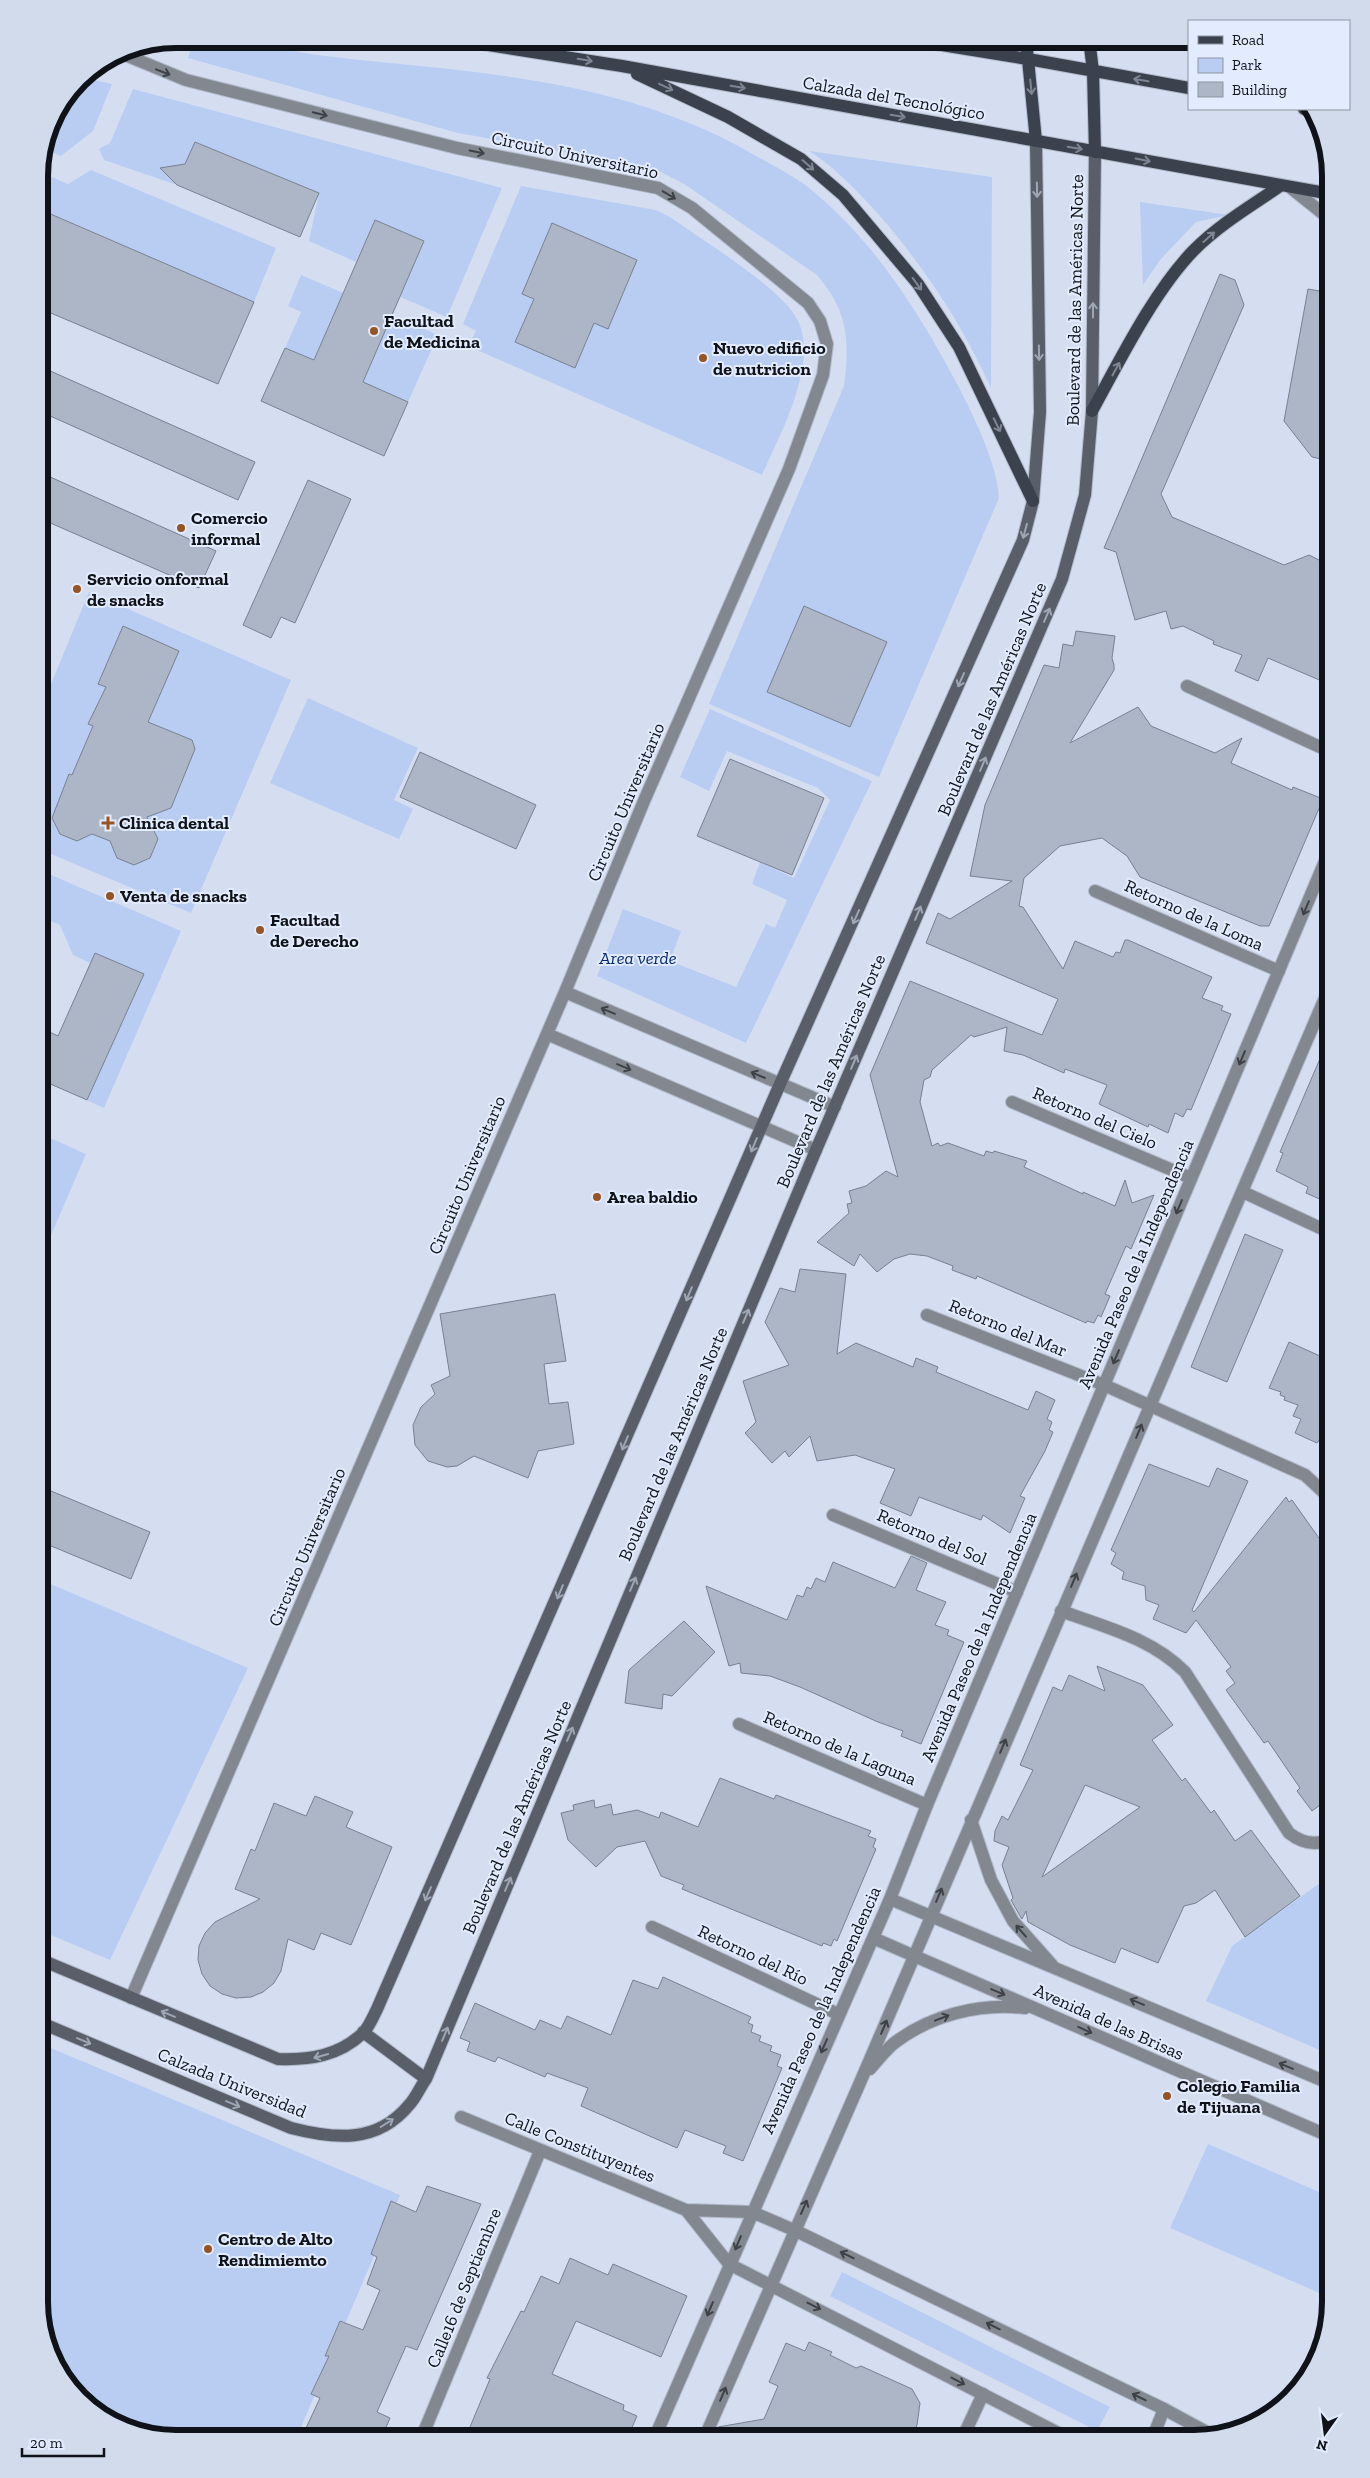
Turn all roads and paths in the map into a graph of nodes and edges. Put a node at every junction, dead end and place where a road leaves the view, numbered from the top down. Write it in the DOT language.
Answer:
graph roads {
  1 [pos="507,48"];
  2 [pos="960,48"];
  3 [pos="1027,48"];
  4 [pos="1090,48"];
  5 [pos="126,57"];
  6 [pos="1028,59"];
  7 [pos="622,66"];
  8 [pos="1093,72"];
  9 [pos="1188,88"];
  10 [pos="1036,141"];
  11 [pos="1095,152"];
  12 [pos="1286,187"];
  13 [pos="1322,193"];
  14 [pos="1322,213"];
  15 [pos="1092,411"];
  16 [pos="1033,501"];
  17 [pos="1187,686"];
  18 [pos="1322,747"];
  19 [pos="1322,868"];
  20 [pos="1095,891"];
  21 [pos="1279,971"];
  22 [pos="565,992"];
  23 [pos="1322,1009"];
  24 [pos="547,1034"];
  25 [pos="780,1084"];
  26 [pos="1012,1102"];
  27 [pos="835,1107"];
  28 [pos="762,1127"];
  29 [pos="816,1150"];
  30 [pos="1192,1178"];
  31 [pos="1243,1192"];
  32 [pos="1322,1229"];
  33 [pos="927,1315"];
  34 [pos="1104,1385"];
  35 [pos="1150,1406"];
  36 [pos="1322,1491"];
  37 [pos="833,1515"];
  38 [pos="1017,1592"];
  39 [pos="1061,1611"];
  40 [pos="739,1724"];
  41 [pos="927,1805"];
  42 [pos="971,1820"];
  43 [pos="1322,1841"];
  44 [pos="890,1899"];
  45 [pos="930,1917"];
  46 [pos="652,1927"];
  47 [pos="873,1938"];
  48 [pos="914,1956"];
  49 [pos="48,1963"];
  50 [pos="1054,1967"];
  51 [pos="131,1998"];
  52 [pos="1040,2010"];
  53 [pos="838,2014"];
  54 [pos="48,2026"];
  55 [pos="363,2032"];
  56 [pos="862,2078"];
  57 [pos="426,2079"];
  58 [pos="1322,2080"];
  59 [pos="461,2117"];
  60 [pos="1322,2133"];
  61 [pos="540,2151"];
  62 [pos="686,2210"];
  63 [pos="752,2212"];
  64 [pos="794,2230"];
  65 [pos="729,2264"];
  66 [pos="771,2284"];
  67 [pos="983,2394"];
  68 [pos="1164,2409"];
  69 [pos="425,2430"];
  70 [pos="658,2430"];
  71 [pos="708,2430"];
  72 [pos="966,2430"];
  73 [pos="1053,2430"];
  74 [pos="1156,2430"];
  75 [pos="1202,2430"];
  1 -- 7 [label="main road, Calzada del Tecnológico, one-way"];
  2 -- 6 [label="main road"];
  3 -- 6 [label="main road, Boulevard de las Américas Norte"];
  4 -- 8 [label="main road, Boulevard de las Américas Norte"];
  5 -- 22 [label="street, Circuito Universitario, one-way"];
  6 -- 8 [label="main road"];
  6 -- 10 [label="main road, Boulevard de las Américas Norte, one-way"];
  7 -- 10 [label="main road, Calzada del Tecnológico, one-way"];
  7 -- 16 [label="main road, one-way"];
  9 -- 8 [label="main road, one-way"];
  8 -- 11 [label="main road, Boulevard de las Américas Norte"];
  10 -- 11 [label="main road, Calzada del Tecnológico, one-way"];
  10 -- 16 [label="main road, Boulevard de las Américas Norte, one-way"];
  11 -- 12 [label="main road, Calzada del Tecnológico, one-way"];
  15 -- 11 [label="main road, Boulevard de las Américas Norte, one-way"];
  12 -- 13 [label="main road, Calzada del Tecnológico"];
  12 -- 14 [label="street"];
  15 -- 12 [label="main road, one-way"];
  27 -- 15 [label="main road, Boulevard de las Américas Norte, one-way"];
  16 -- 25 [label="main road, Boulevard de las Américas Norte, one-way"];
  17 -- 18 [label="street"];
  19 -- 21 [label="street, Avenida Paseo de la Independencia, one-way"];
  20 -- 21 [label="street, Retorno de la Loma"];
  21 -- 30 [label="street, Avenida Paseo de la Independencia, one-way"];
  22 -- 24 [label="street, Circuito Universitario"];
  25 -- 22 [label="street, one-way"];
  23 -- 31 [label="street"];
  24 -- 28 [label="street, one-way"];
  24 -- 51 [label="street, Circuito Universitario"];
  25 -- 27 [label="street"];
  25 -- 28 [label="main road, Boulevard de las Américas Norte"];
  26 -- 30 [label="street, Retorno del Cielo"];
  27 -- 29 [label="main road, Boulevard de las Américas Norte"];
  28 -- 29 [label="street"];
  28 -- 55 [label="main road, Boulevard de las Américas Norte, one-way"];
  57 -- 29 [label="main road, Boulevard de las Américas Norte, one-way"];
  30 -- 34 [label="street, Avenida Paseo de la Independencia, one-way"];
  31 -- 32 [label="street"];
  31 -- 35 [label="street"];
  33 -- 34 [label="street, Retorno del Mar"];
  34 -- 35 [label="street, Retorno del Mar"];
  34 -- 38 [label="street, Avenida Paseo de la Independencia"];
  35 -- 36 [label="street, Retorno del Mar"];
  39 -- 35 [label="street, one-way"];
  37 -- 38 [label="street, Retorno del Sol"];
  38 -- 41 [label="street, Avenida Paseo de la Independencia"];
  42 -- 39 [label="street, one-way"];
  39 -- 43 [label="street"];
  40 -- 41 [label="street, Retorno de la Laguna"];
  41 -- 44 [label="street, Avenida Paseo de la Independencia"];
  45 -- 42 [label="street, one-way"];
  50 -- 42 [label="street, one-way"];
  44 -- 45 [label="street, Avenida de las Brisas"];
  44 -- 47 [label="street, Avenida Paseo de la Independencia"];
  45 -- 48 [label="street"];
  45 -- 50 [label="street, Avenida de las Brisas"];
  46 -- 53 [label="street, Retorno del Río"];
  47 -- 48 [label="street, Avenida de las Brisas"];
  47 -- 53 [label="street, Avenida Paseo de la Independencia"];
  48 -- 52 [label="street, Avenida de las Brisas, one-way"];
  56 -- 48 [label="street, one-way"];
  49 -- 51 [label="main road"];
  58 -- 50 [label="street, Avenida de las Brisas, one-way"];
  55 -- 51 [label="main road, one-way"];
  56 -- 52 [label="street, one-way"];
  52 -- 60 [label="street, Avenida de las Brisas, one-way"];
  53 -- 63 [label="street, Avenida Paseo de la Independencia, one-way"];
  54 -- 57 [label="main road, Calzada Universidad, one-way"];
  55 -- 57 [label="main road"];
  64 -- 56 [label="street, one-way"];
  59 -- 61 [label="street, Calle Constituyentes"];
  61 -- 62 [label="street, Calle Constituyentes"];
  61 -- 69 [label="street, Calle16 de Septiembre"];
  62 -- 63 [label="street, Calle Constituyentes"];
  62 -- 65 [label="street, Calle Constituyentes"];
  63 -- 64 [label="street"];
  63 -- 65 [label="street, Avenida Paseo de la Independencia, one-way"];
  64 -- 66 [label="street"];
  68 -- 64 [label="street, one-way"];
  65 -- 66 [label="street"];
  65 -- 70 [label="street, Avenida Paseo de la Independencia, one-way"];
  66 -- 67 [label="street, one-way"];
  71 -- 66 [label="street, one-way"];
  67 -- 72 [label="street"];
  67 -- 73 [label="street"];
  68 -- 74 [label="street"];
  68 -- 75 [label="street"];
}
